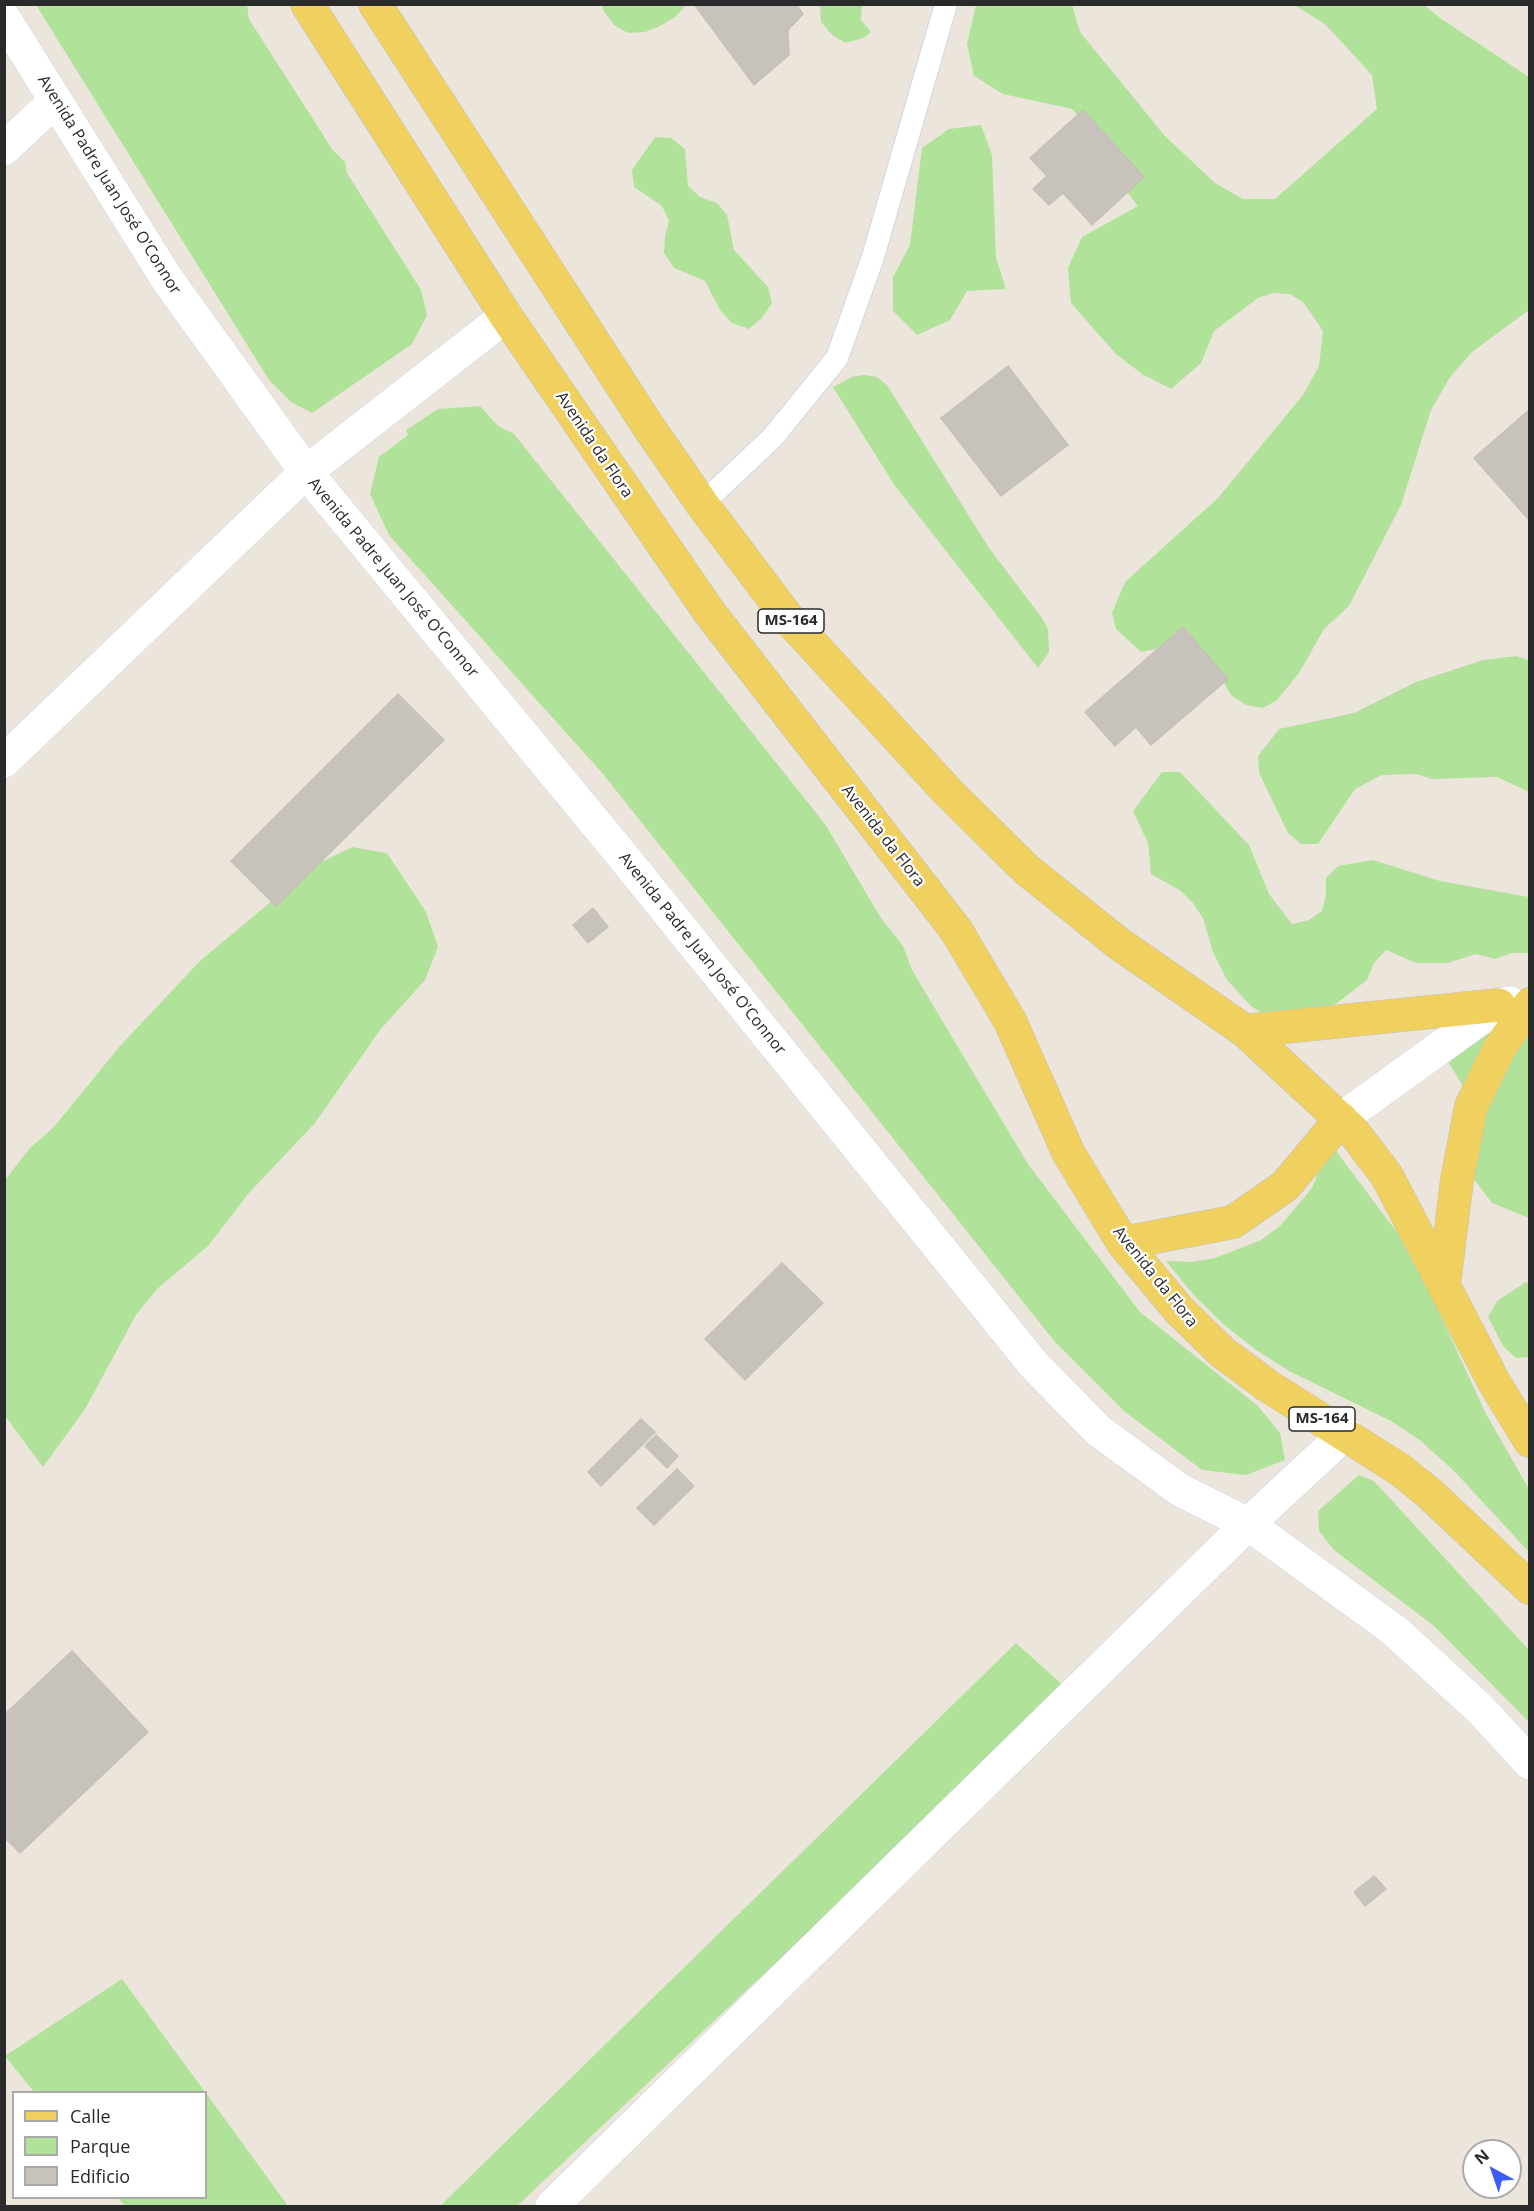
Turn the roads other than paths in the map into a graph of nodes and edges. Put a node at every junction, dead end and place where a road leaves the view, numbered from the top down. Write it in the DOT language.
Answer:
graph roads {
  1 [pos="307,4"];
  2 [pos="375,4"];
  3 [pos="946,4"];
  4 [pos="4,18"];
  5 [pos="55,101"];
  6 [pos="4,149"];
  7 [pos="506,316"];
  8 [pos="306,472"];
  9 [pos="702,504"];
  10 [pos="4,761"];
  11 [pos="1519,1003"];
  12 [pos="1245,1031"];
  13 [pos="1341,1119"];
  14 [pos="1123,1243"];
  15 [pos="1444,1285"];
  16 [pos="1346,1433"];
  17 [pos="1530,1441"];
  18 [pos="1248,1524"];
  19 [pos="1530,1588"];
  20 [pos="1530,1763"];
  21 [pos="552,2206"];
  1 -- 7 [label="main road, Avenida da Flora / MS-164"];
  2 -- 9 [label="main road, MS-164"];
  3 -- 9 [label="lane"];
  4 -- 5 [label="street, Avenida Padre Juan José O'Connor"];
  5 -- 6 [label="street"];
  5 -- 8 [label="street, Avenida Padre Juan José O'Connor"];
  7 -- 8 [label="street"];
  7 -- 14 [label="main road, Avenida da Flora / MS-164"];
  8 -- 10 [label="street"];
  8 -- 18 [label="street, Avenida Padre Juan José O'Connor"];
  9 -- 12 [label="main road, MS-164"];
  11 -- 12 [label="main road"];
  11 -- 13 [label="street"];
  11 -- 15 [label="main road"];
  12 -- 13 [label="main road, MS-164"];
  13 -- 14 [label="main road"];
  13 -- 15 [label="main road, MS-164"];
  14 -- 16 [label="main road, Avenida da Flora / MS-164"];
  15 -- 17 [label="main road, MS-164"];
  16 -- 18 [label="street"];
  16 -- 19 [label="main road, Avenida da Flora / MS-164"];
  18 -- 20 [label="street, Avenida Padre Juan José O'Connor"];
  18 -- 21 [label="street"];
}
